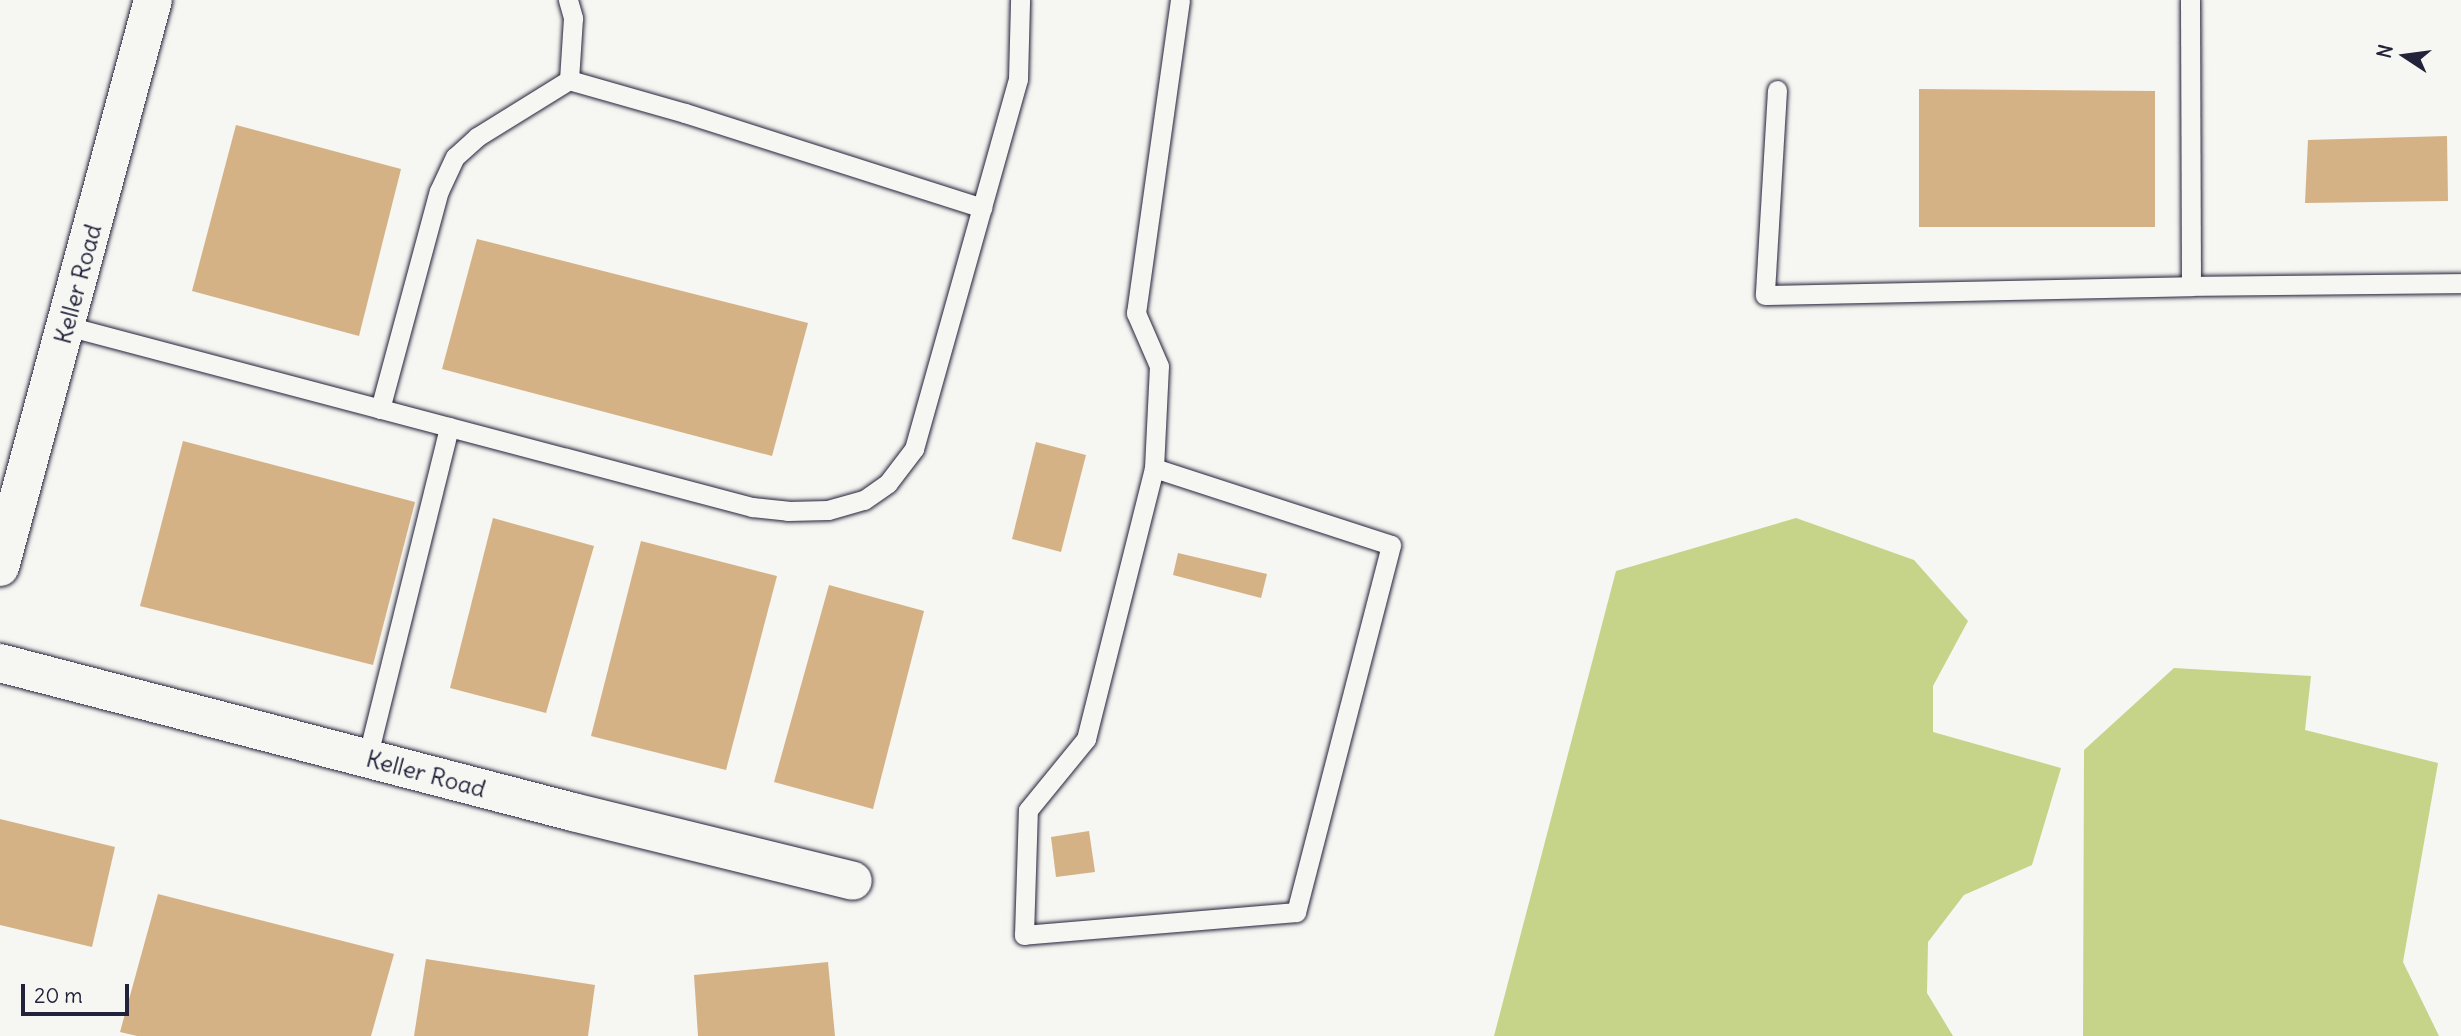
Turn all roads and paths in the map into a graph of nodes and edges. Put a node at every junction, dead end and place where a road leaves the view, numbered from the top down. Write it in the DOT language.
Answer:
graph roads {
  1 [pos="153,0"];
  2 [pos="568,0"];
  3 [pos="1020,0"];
  4 [pos="1180,0"];
  5 [pos="2190,0"];
  6 [pos="569,80"];
  7 [pos="1777,90"];
  8 [pos="982,208"];
  9 [pos="2461,284"];
  10 [pos="2191,286"];
  11 [pos="67,326"];
  12 [pos="380,409"];
  13 [pos="449,427"];
  14 [pos="1154,468"];
  15 [pos="0,567"];
  16 [pos="0,663"];
  17 [pos="367,759"];
  18 [pos="853,881"];
  1 -- 11 [label="street, Keller Road"];
  2 -- 6 [label="lane"];
  3 -- 8 [label="lane"];
  4 -- 14 [label="lane"];
  5 -- 10 [label="lane"];
  6 -- 8 [label="lane"];
  6 -- 12 [label="lane"];
  7 -- 10 [label="lane"];
  8 -- 13 [label="lane"];
  9 -- 10 [label="lane"];
  11 -- 12 [label="lane"];
  11 -- 15 [label="street, Keller Road"];
  12 -- 13 [label="lane"];
  13 -- 17 [label="lane"];
  14 -- 14 [label="lane"];
  16 -- 17 [label="street, Keller Road"];
  17 -- 18 [label="street, Keller Road"];
}
